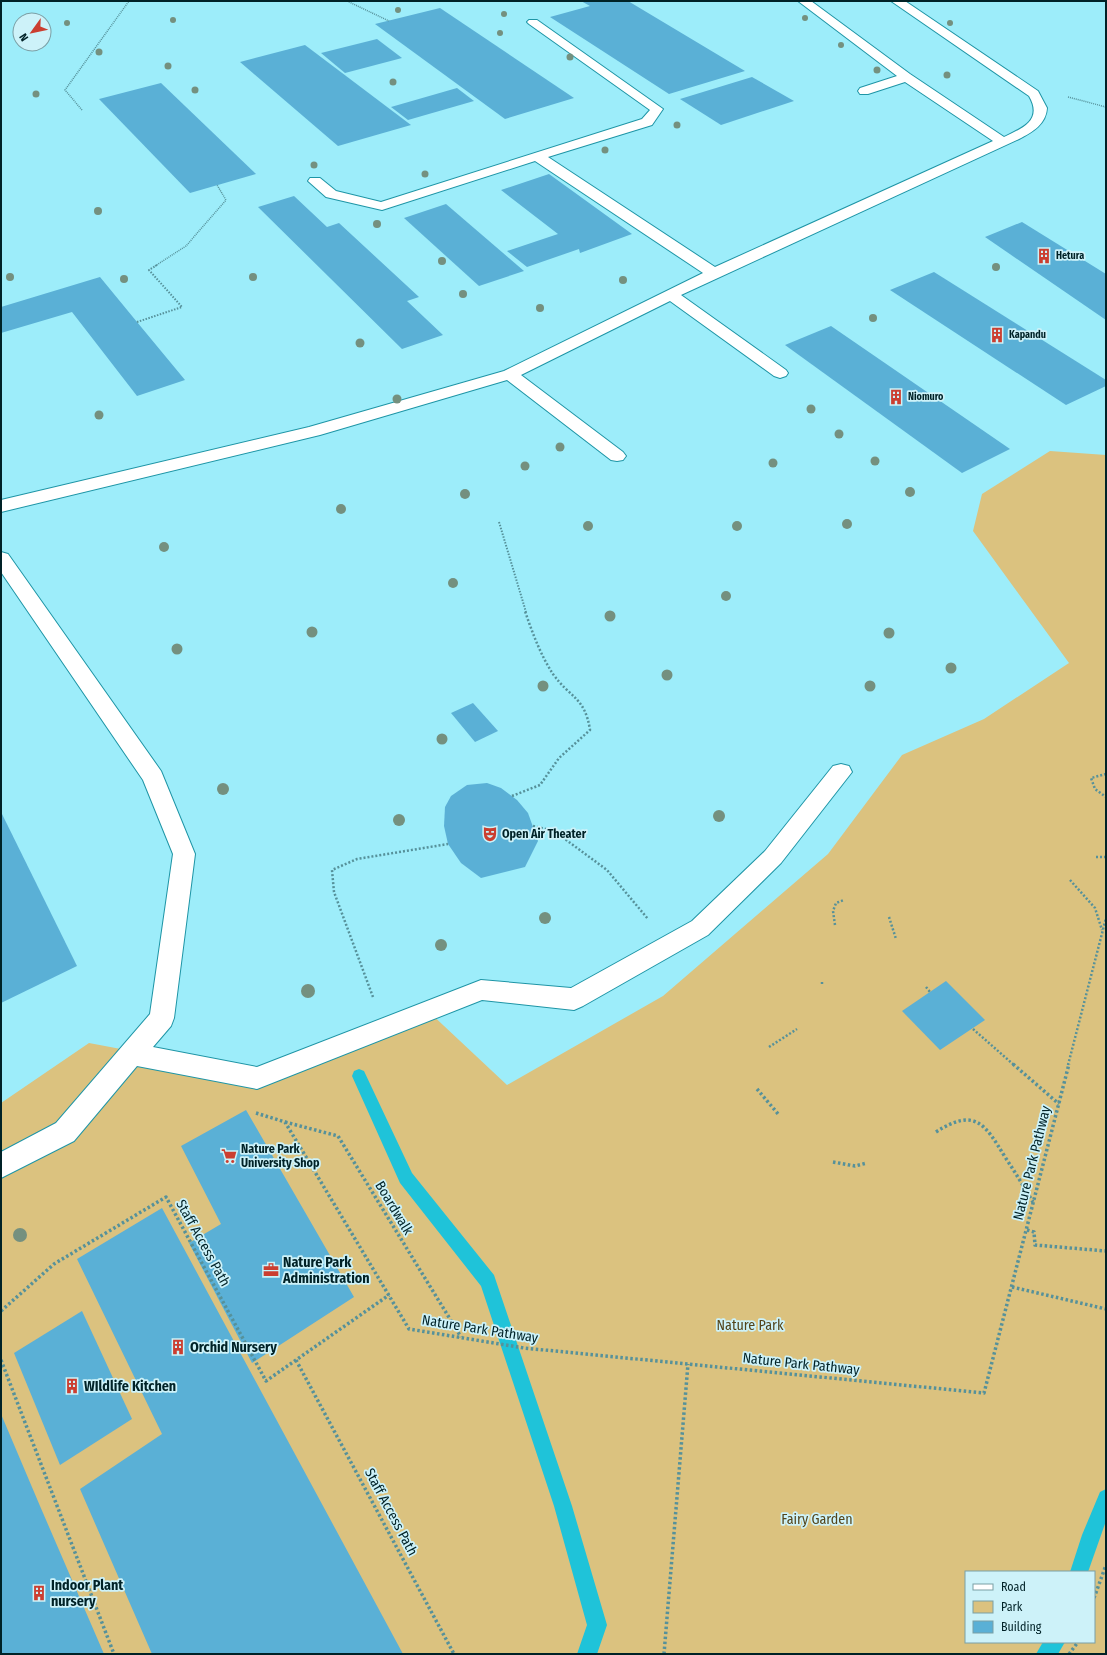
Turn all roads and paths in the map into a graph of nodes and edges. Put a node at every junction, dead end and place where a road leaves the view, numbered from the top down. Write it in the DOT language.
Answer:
graph roads {
  1 [pos="129,1"];
  2 [pos="347,1"];
  3 [pos="804,1"];
  4 [pos="897,1"];
  5 [pos="389,21"];
  6 [pos="533,22"];
  7 [pos="906,77"];
  8 [pos="864,91"];
  9 [pos="1062,96"];
  10 [pos="1106,107"];
  11 [pos="82,110"];
  12 [pos="1003,142"];
  13 [pos="537,156"];
  14 [pos="315,181"];
  15 [pos="218,185"];
  16 [pos="714,273"];
  17 [pos="670,294"];
  18 [pos="137,322"];
  19 [pos="780,373"];
  20 [pos="510,374"];
  21 [pos="617,456"];
  22 [pos="1,506"];
  23 [pos="499,522"];
  24 [pos="1,558"];
  25 [pos="841,772"];
  26 [pos="1106,774"];
  27 [pos="512,796"];
  28 [pos="1106,797"];
  29 [pos="533,826"];
  30 [pos="448,844"];
  31 [pos="1096,856"];
  32 [pos="1106,857"];
  33 [pos="1070,880"];
  34 [pos="844,900"];
  35 [pos="889,917"];
  36 [pos="1106,918"];
  37 [pos="835,925"];
  38 [pos="1102,932"];
  39 [pos="896,939"];
  40 [pos="669,946"];
  41 [pos="926,987"];
  42 [pos="930,992"];
  43 [pos="384,1027"];
  44 [pos="797,1029"];
  45 [pos="973,1029"];
  46 [pos="769,1047"];
  47 [pos="131,1054"];
  48 [pos="756,1090"];
  49 [pos="1059,1104"];
  50 [pos="252,1112"];
  51 [pos="779,1116"];
  52 [pos="285,1122"];
  53 [pos="936,1132"];
  54 [pos="833,1162"];
  55 [pos="867,1163"];
  56 [pos="1,1166"];
  57 [pos="1034,1202"];
  58 [pos="1027,1230"];
  59 [pos="1106,1252"];
  60 [pos="1012,1287"];
  61 [pos="389,1296"];
  62 [pos="1106,1309"];
  63 [pos="1,1311"];
  64 [pos="461,1337"];
  65 [pos="1,1360"];
  66 [pos="296,1360"];
  67 [pos="688,1364"];
  68 [pos="1106,1565"];
  69 [pos="1095,1595"];
  70 [pos="1077,1643"];
  71 [pos="114,1654"];
  72 [pos="454,1654"];
  73 [pos="664,1654"];
  74 [pos="1070,1654"];
  1 -- 11 [label="path"];
  2 -- 5 [label="path"];
  3 -- 7 [label="street"];
  4 -- 12 [label="street"];
  6 -- 13 [label="street"];
  7 -- 8 [label="street"];
  7 -- 12 [label="street"];
  9 -- 10 [label="path"];
  12 -- 16 [label="street"];
  13 -- 14 [label="street"];
  13 -- 16 [label="street"];
  15 -- 18 [label="path"];
  16 -- 17 [label="street"];
  17 -- 19 [label="street"];
  17 -- 20 [label="street"];
  20 -- 21 [label="street"];
  20 -- 22 [label="street"];
  23 -- 27 [label="path"];
  24 -- 47 [label="street"];
  25 -- 40 [label="street"];
  26 -- 28 [label="path"];
  29 -- 40 [label="path"];
  30 -- 43 [label="path"];
  31 -- 32 [label="path"];
  33 -- 38 [label="path"];
  34 -- 37 [label="path"];
  35 -- 39 [label="path"];
  36 -- 38 [label="path, Nature Park Pathway"];
  38 -- 49 [label="path, Nature Park Pathway"];
  40 -- 43 [label="street"];
  41 -- 42 [label="path"];
  43 -- 47 [label="street"];
  44 -- 46 [label="path"];
  45 -- 49 [label="path"];
  47 -- 56 [label="street"];
  48 -- 51 [label="path"];
  49 -- 57 [label="path, Nature Park Pathway"];
  50 -- 52 [label="path"];
  52 -- 61 [label="path, Nature Park Pathway"];
  52 -- 64 [label="path, Boardwalk"];
  53 -- 57 [label="path"];
  54 -- 55 [label="path"];
  57 -- 58 [label="path, Nature Park Pathway"];
  58 -- 59 [label="path"];
  58 -- 60 [label="path, Nature Park Pathway"];
  60 -- 62 [label="path"];
  60 -- 67 [label="path, Nature Park Pathway"];
  61 -- 64 [label="path, Nature Park Pathway"];
  61 -- 66 [label="path, Staff Access Path"];
  63 -- 66 [label="path, Staff Access Path"];
  64 -- 67 [label="path, Nature Park Pathway"];
  65 -- 71 [label="path"];
  66 -- 72 [label="path, Staff Access Path"];
  67 -- 73 [label="path"];
  68 -- 69 [label="path"];
  70 -- 74 [label="path"];
}
